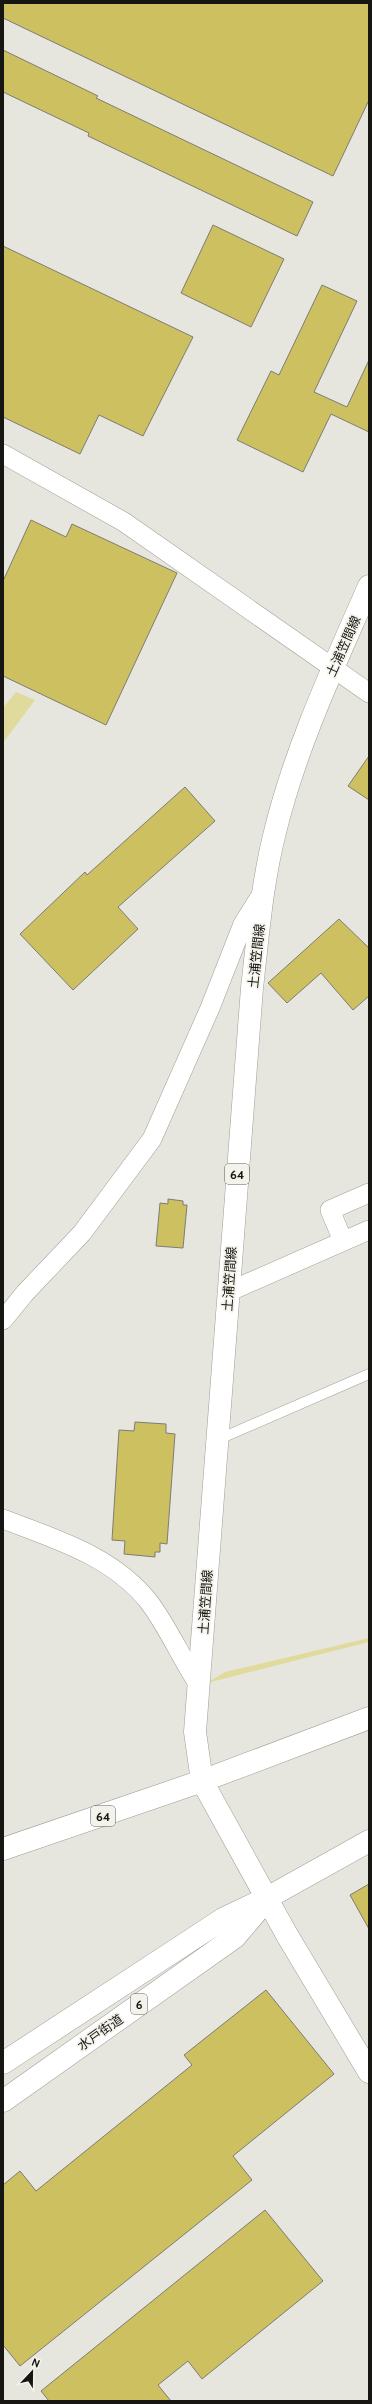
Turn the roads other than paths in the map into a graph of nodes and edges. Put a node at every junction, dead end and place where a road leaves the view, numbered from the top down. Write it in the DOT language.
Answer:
graph roads {
  1 [pos="3,454"];
  2 [pos="369,586"];
  3 [pos="333,668"];
  4 [pos="369,693"];
  5 [pos="264,891"];
  6 [pos="369,1193"];
  7 [pos="369,1230"];
  8 [pos="343,1241"];
  9 [pos="228,1292"];
  10 [pos="3,1320"];
  11 [pos="369,1374"];
  12 [pos="217,1440"];
  13 [pos="3,1519"];
  14 [pos="199,1685"];
  15 [pos="369,1718"];
  16 [pos="202,1781"];
  17 [pos="369,1841"];
  18 [pos="3,1849"];
  19 [pos="267,1898"];
  20 [pos="3,2063"];
  21 [pos="369,2072"];
  22 [pos="3,2101"];
  1 -- 3 [label="street"];
  2 -- 3 [label="main road, 土浦笠間線 / 64"];
  3 -- 4 [label="street"];
  3 -- 5 [label="main road, 土浦笠間線 / 64"];
  5 -- 9 [label="main road, 土浦笠間線 / 64"];
  5 -- 10 [label="street"];
  6 -- 8 [label="street"];
  7 -- 8 [label="street"];
  8 -- 9 [label="street"];
  9 -- 12 [label="main road, 土浦笠間線 / 64"];
  11 -- 12 [label="lane"];
  12 -- 14 [label="main road, 土浦笠間線 / 64"];
  13 -- 14 [label="street"];
  14 -- 16 [label="main road, 土浦笠間線 / 64"];
  15 -- 16 [label="main road"];
  16 -- 18 [label="main road, 64"];
  16 -- 19 [label="main road"];
  17 -- 19 [label="main road, 水戸街道 / 6"];
  19 -- 20 [label="main road, 水戸街道 / 6"];
  19 -- 21 [label="main road"];
  19 -- 22 [label="main road, 水戸街道 / 6"];
}
